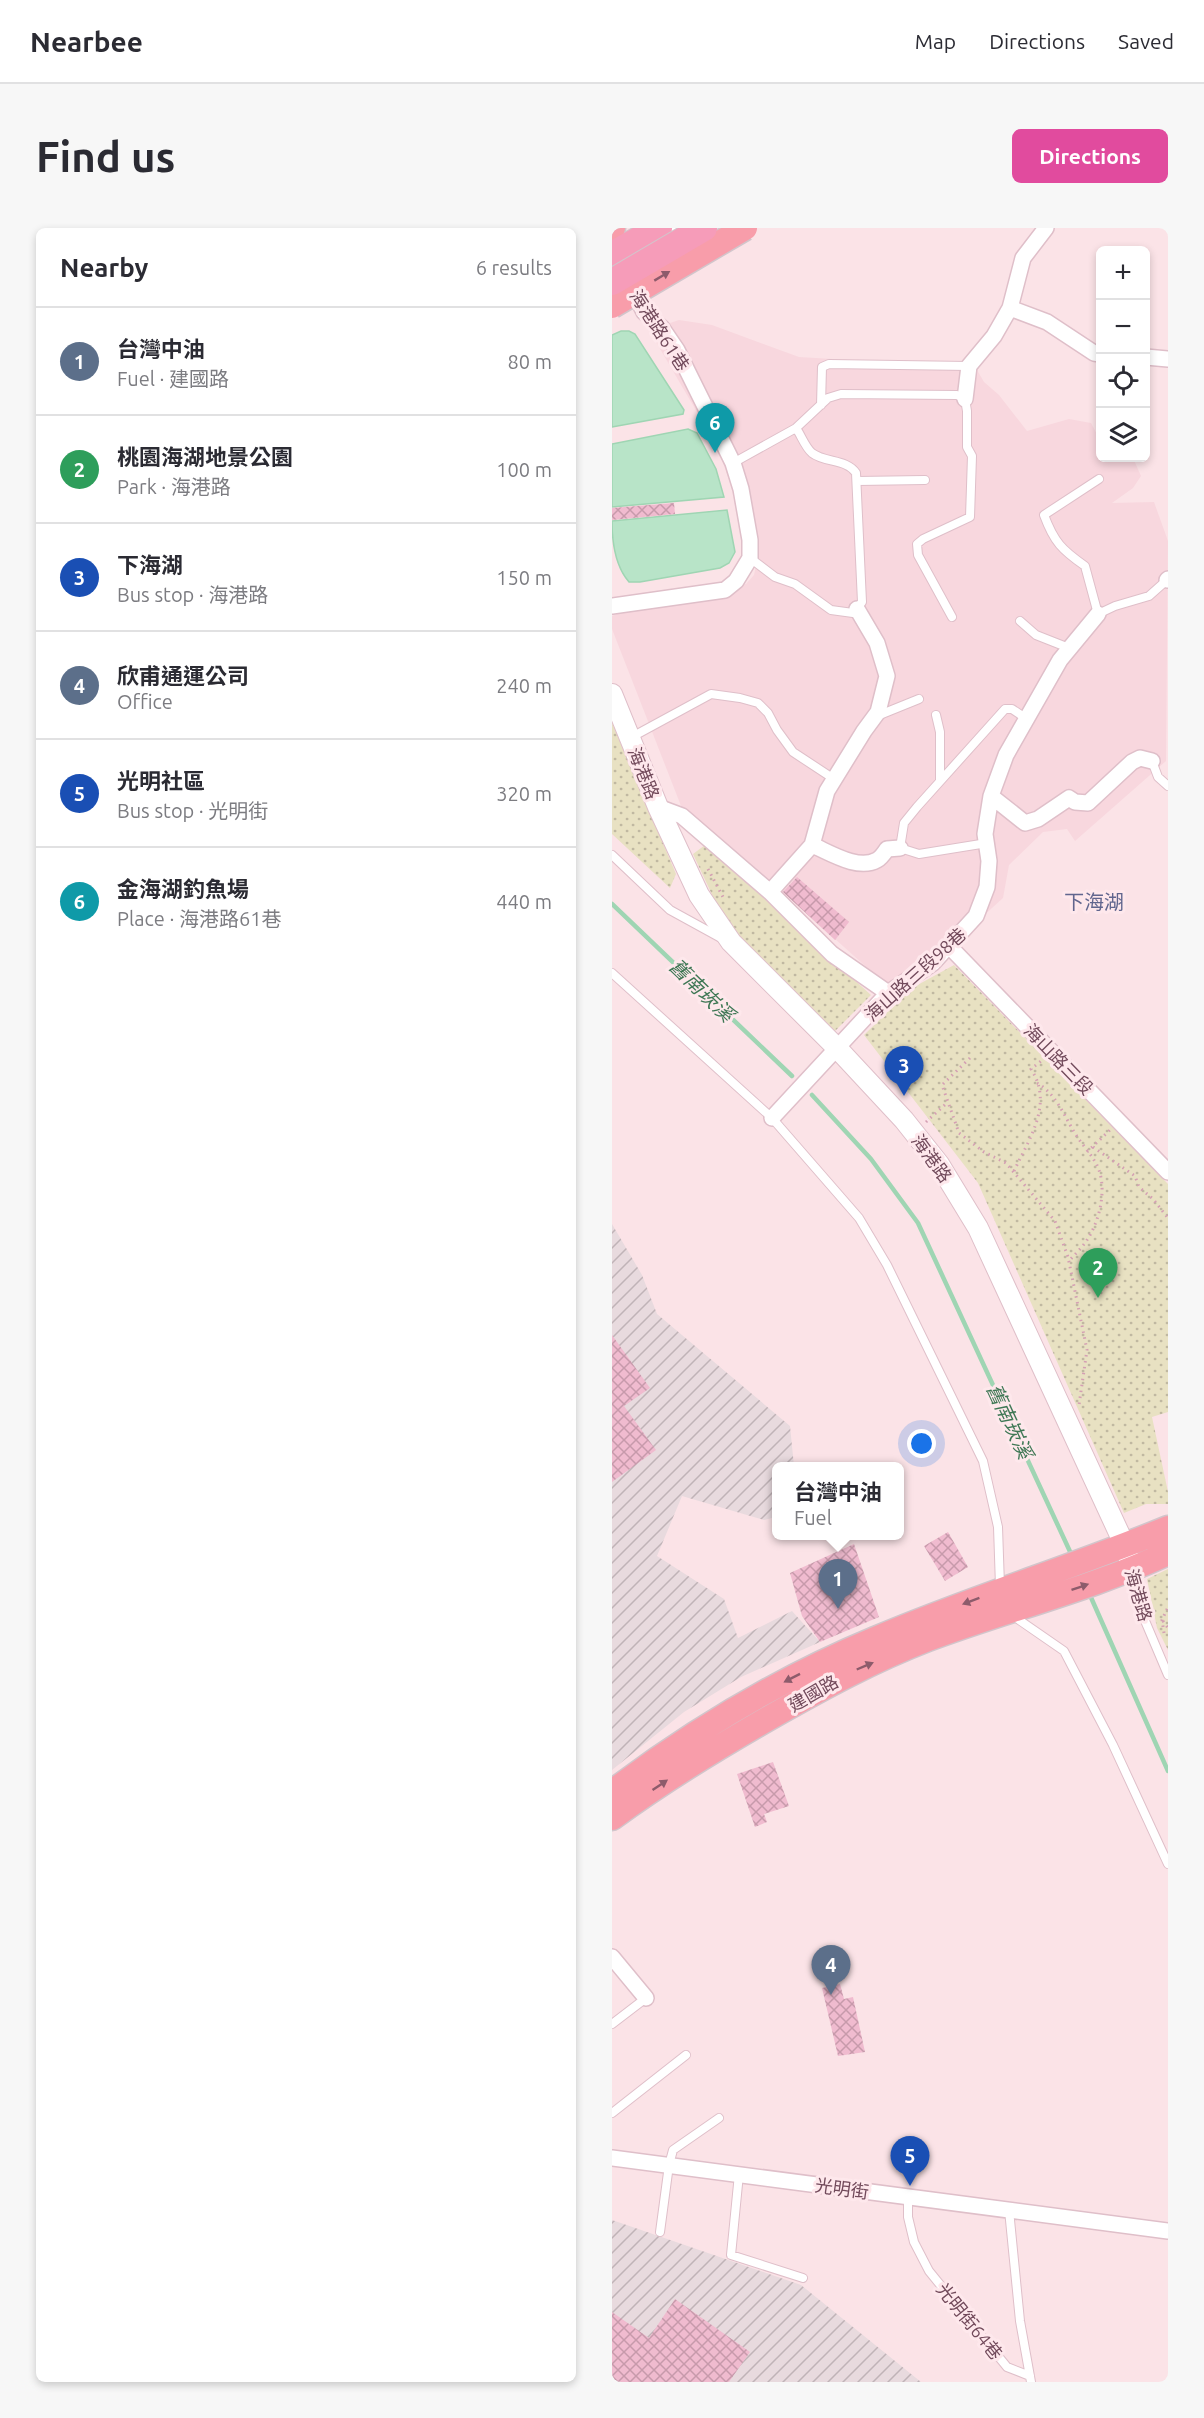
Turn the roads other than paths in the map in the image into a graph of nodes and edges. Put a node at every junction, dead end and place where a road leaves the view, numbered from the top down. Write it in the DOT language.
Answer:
graph roads {
  1 [pos="659,228"];
  2 [pos="679,228"];
  3 [pos="704,228"];
  4 [pos="745,228"];
  5 [pos="1046,228"];
  6 [pos="614,266"];
  7 [pos="612,306"];
  8 [pos="1010,308"];
  9 [pos="1096,353"];
  10 [pos="1150,357"];
  11 [pos="1168,359"];
  12 [pos="969,366"];
  13 [pos="965,399"];
  14 [pos="821,405"];
  15 [pos="796,428"];
  16 [pos="733,463"];
  17 [pos="1099,479"];
  18 [pos="925,480"];
  19 [pos="857,481"];
  20 [pos="750,558"];
  21 [pos="1168,580"];
  22 [pos="612,606"];
  23 [pos="857,609"];
  24 [pos="1098,614"];
  25 [pos="952,617"];
  26 [pos="1020,621"];
  27 [pos="1069,648"];
  28 [pos="612,694"];
  29 [pos="919,699"];
  30 [pos="936,715"];
  31 [pos="873,719"];
  32 [pos="1027,719"];
  33 [pos="630,738"];
  34 [pos="1152,761"];
  35 [pos="834,779"];
  36 [pos="940,781"];
  37 [pos="1168,786"];
  38 [pos="992,796"];
  39 [pos="658,807"];
  40 [pos="987,843"];
  41 [pos="812,845"];
  42 [pos="900,848"];
  43 [pos="612,855"];
  44 [pos="770,892"];
  45 [pos="730,942"];
  46 [pos="950,946"];
  47 [pos="612,973"];
  48 [pos="888,993"];
  49 [pos="837,1048"];
  50 [pos="772,1118"];
  51 [pos="1168,1172"];
  52 [pos="1168,1528"];
  53 [pos="1115,1549"];
  54 [pos="1168,1553"];
  55 [pos="1124,1573"];
  56 [pos="1003,1601"];
  57 [pos="1168,1675"];
  58 [pos="612,1792"];
  59 [pos="612,1818"];
  60 [pos="1168,1864"];
  61 [pos="612,1957"];
  62 [pos="646,1998"];
  63 [pos="612,2024"];
  64 [pos="686,2055"];
  65 [pos="612,2113"];
  66 [pos="719,2118"];
  67 [pos="612,2158"];
  68 [pos="669,2165"];
  69 [pos="739,2174"];
  70 [pos="908,2197"];
  71 [pos="1009,2210"];
  72 [pos="1168,2231"];
  73 [pos="660,2232"];
  74 [pos="803,2278"];
  75 [pos="1031,2379"];
  1 -- 6 [label="highway"];
  2 -- 6 [label="street"];
  3 -- 6 [label="highway, bridge"];
  7 -- 4 [label="main road, one-way, bridge"];
  5 -- 8 [label="street"];
  6 -- 16 [label="street, 海港路61巷"];
  8 -- 9 [label="street"];
  8 -- 12 [label="street"];
  10 -- 11 [label="street"];
  12 -- 13 [label="street"];
  12 -- 14 [label="lane"];
  13 -- 14 [label="lane"];
  13 -- 25 [label="lane"];
  14 -- 15 [label="lane"];
  15 -- 16 [label="lane"];
  15 -- 19 [label="lane"];
  16 -- 20 [label="street, 海港路61巷"];
  17 -- 24 [label="lane"];
  18 -- 19 [label="lane"];
  19 -- 23 [label="lane"];
  20 -- 22 [label="street"];
  20 -- 23 [label="lane"];
  21 -- 24 [label="lane"];
  23 -- 31 [label="street"];
  24 -- 27 [label="street, 海山路三段98巷"];
  26 -- 27 [label="lane"];
  27 -- 32 [label="street, 海山路三段98巷"];
  28 -- 33 [label="street, 海港路"];
  29 -- 31 [label="lane"];
  30 -- 36 [label="lane"];
  31 -- 35 [label="street"];
  32 -- 36 [label="lane"];
  32 -- 38 [label="street, 海山路三段98巷"];
  33 -- 35 [label="lane"];
  33 -- 39 [label="street, 海港路"];
  34 -- 37 [label="lane"];
  34 -- 38 [label="street"];
  35 -- 41 [label="street"];
  36 -- 42 [label="lane"];
  38 -- 40 [label="street, 海山路三段98巷"];
  39 -- 44 [label="street"];
  39 -- 45 [label="street, 海港路"];
  40 -- 42 [label="lane"];
  40 -- 46 [label="street, 海山路三段98巷"];
  41 -- 42 [label="street"];
  41 -- 44 [label="street"];
  43 -- 45 [label="lane"];
  44 -- 48 [label="street"];
  45 -- 49 [label="street, 海港路"];
  46 -- 48 [label="street, 海山路三段98巷"];
  46 -- 51 [label="street, 海山路三段"];
  47 -- 50 [label="lane"];
  48 -- 49 [label="street, 海山路三段98巷"];
  49 -- 50 [label="street, 海山路三段98巷"];
  49 -- 53 [label="street, 海港路"];
  50 -- 56 [label="lane"];
  52 -- 53 [label="main road, 建國路"];
  53 -- 55 [label="street, 海港路"];
  53 -- 56 [label="main road, 建國路"];
  54 -- 55 [label="main road, 建國路"];
  56 -- 55 [label="main road, 建國路, one-way"];
  55 -- 57 [label="lane, 海港路"];
  56 -- 58 [label="main road, 建國路, one-way"];
  59 -- 56 [label="main road, 建國路, one-way"];
  56 -- 60 [label="lane"];
  61 -- 62 [label="street"];
  62 -- 63 [label="lane"];
  64 -- 65 [label="lane"];
  66 -- 68 [label="lane"];
  67 -- 68 [label="street, 光明街"];
  68 -- 69 [label="street, 光明街"];
  68 -- 73 [label="lane"];
  69 -- 70 [label="street, 光明街"];
  69 -- 74 [label="lane"];
  70 -- 71 [label="street, 光明街"];
  70 -- 75 [label="lane, 光明街64巷"];
  71 -- 72 [label="street, 光明街"];
  71 -- 75 [label="lane, 光明街64巷"];
}
